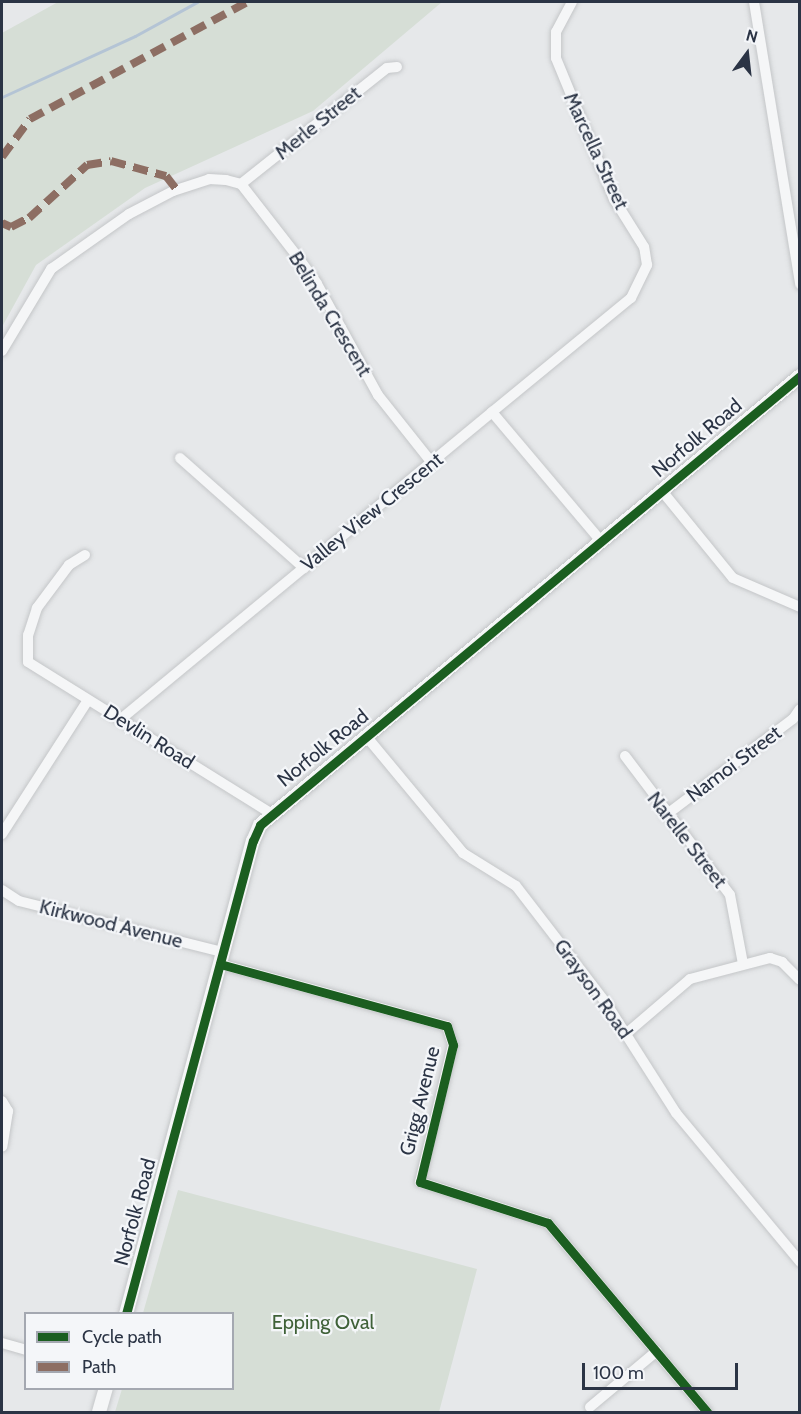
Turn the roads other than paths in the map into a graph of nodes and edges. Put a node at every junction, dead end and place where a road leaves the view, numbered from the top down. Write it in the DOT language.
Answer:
graph roads {
  1 [pos="572,2"];
  2 [pos="754,2"];
  3 [pos="397,67"];
  4 [pos="241,184"];
  5 [pos="800,284"];
  6 [pos="2,351"];
  7 [pos="800,376"];
  8 [pos="492,412"];
  9 [pos="180,458"];
  10 [pos="432,463"];
  11 [pos="662,491"];
  12 [pos="602,542"];
  13 [pos="85,555"];
  14 [pos="304,568"];
  15 [pos="800,607"];
  16 [pos="88,700"];
  17 [pos="800,710"];
  18 [pos="121,719"];
  19 [pos="366,736"];
  20 [pos="624,756"];
  21 [pos="271,813"];
  22 [pos="666,815"];
  23 [pos="2,834"];
  24 [pos="2,890"];
  25 [pos="221,958"];
  26 [pos="743,964"];
  27 [pos="800,980"];
  28 [pos="627,1033"];
  29 [pos="2,1101"];
  30 [pos="2,1147"];
  31 [pos="800,1262"];
  32 [pos="127,1312"];
  33 [pos="2,1343"];
  34 [pos="24,1349"];
  35 [pos="657,1352"];
  36 [pos="106,1390"];
  37 [pos="590,1407"];
  38 [pos="99,1413"];
  39 [pos="707,1413"];
  1 -- 8 [label="street, Marcella Street"];
  2 -- 5 [label="street"];
  3 -- 4 [label="street, Merle Street"];
  4 -- 6 [label="street"];
  4 -- 10 [label="street, Belinda Crescent"];
  7 -- 11 [label="street, Norfolk Road"];
  8 -- 10 [label="street, Valley View Crescent"];
  8 -- 12 [label="street"];
  9 -- 14 [label="street"];
  10 -- 14 [label="street, Valley View Crescent"];
  11 -- 12 [label="street, Norfolk Road"];
  11 -- 15 [label="street"];
  12 -- 19 [label="street, Norfolk Road"];
  13 -- 16 [label="street, Devlin Road"];
  14 -- 18 [label="street, Valley View Crescent"];
  16 -- 18 [label="street, Devlin Road"];
  16 -- 23 [label="street"];
  17 -- 22 [label="street, Namoi Street"];
  18 -- 21 [label="street, Devlin Road"];
  19 -- 21 [label="street, Norfolk Road"];
  19 -- 28 [label="street, Grayson Road"];
  20 -- 22 [label="street, Narelle Street"];
  21 -- 25 [label="street, Norfolk Road"];
  22 -- 26 [label="street, Narelle Street"];
  24 -- 25 [label="street, Kirkwood Avenue"];
  25 -- 32 [label="street, Norfolk Road"];
  25 -- 35 [label="street, Grigg Avenue"];
  26 -- 27 [label="street"];
  26 -- 28 [label="street"];
  28 -- 31 [label="street, Grayson Road"];
  29 -- 30 [label="street"];
  33 -- 34 [label="street"];
  35 -- 37 [label="street"];
  35 -- 39 [label="street, Grigg Avenue"];
  36 -- 38 [label="street"];
}
